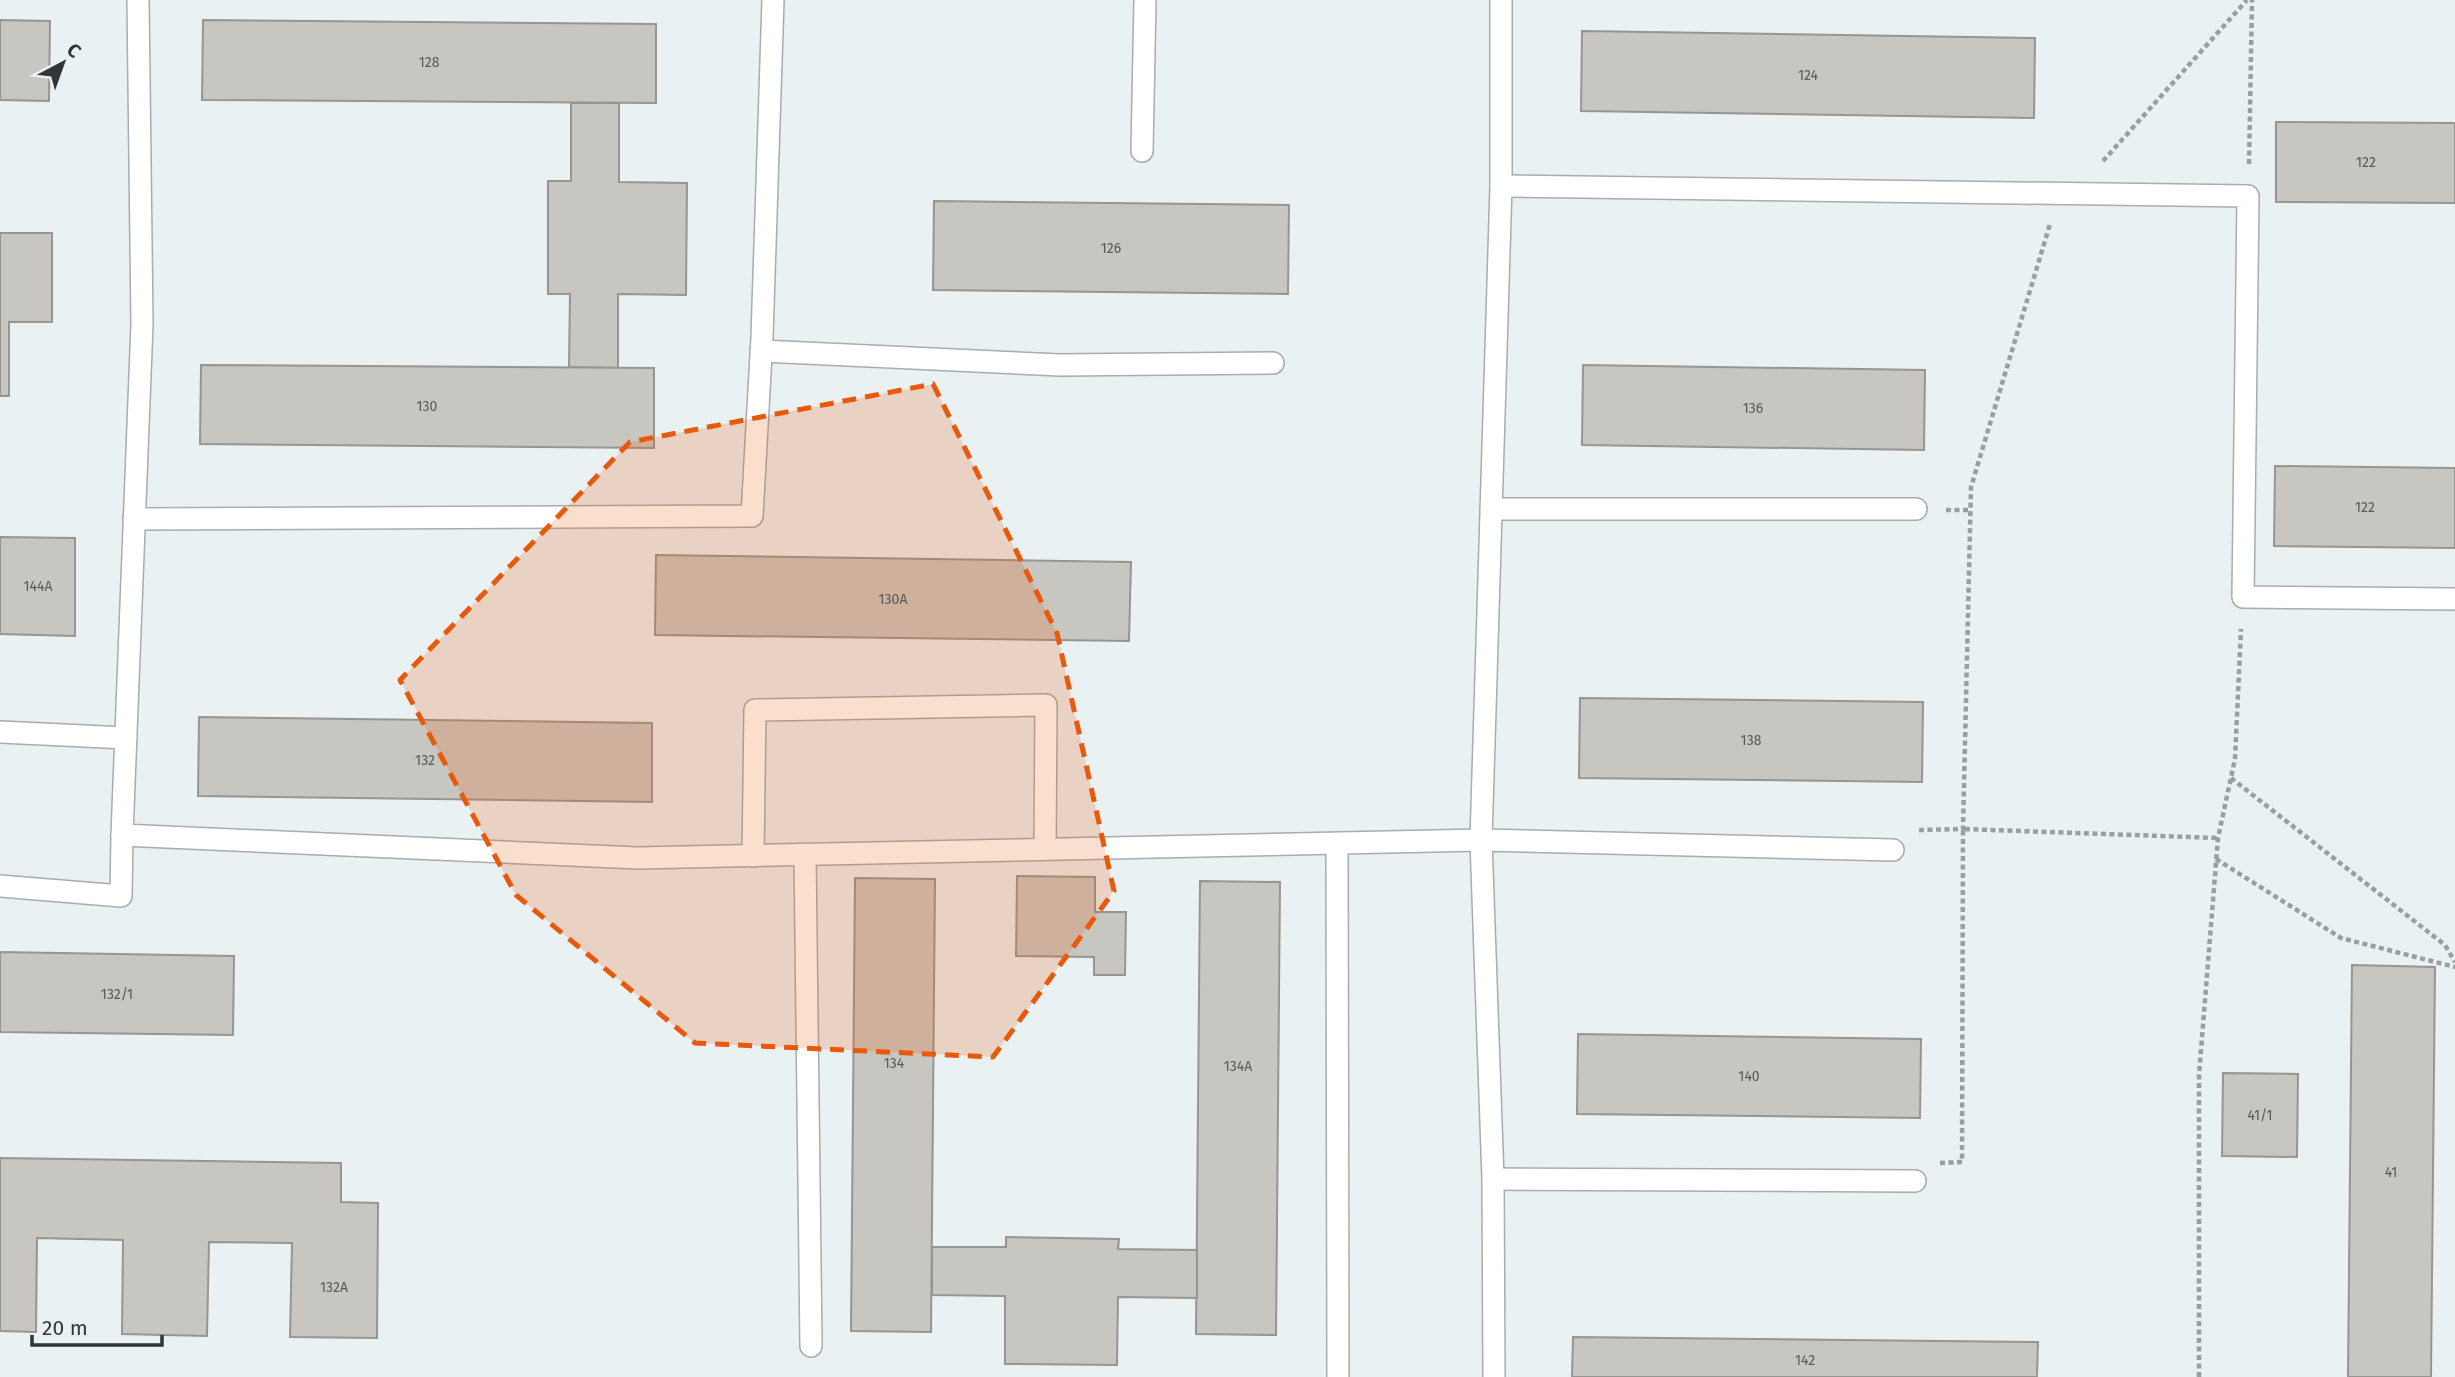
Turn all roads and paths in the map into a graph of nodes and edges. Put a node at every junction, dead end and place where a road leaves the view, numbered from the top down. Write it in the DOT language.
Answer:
graph roads {
  1 [pos="138,0"];
  2 [pos="772,0"];
  3 [pos="1146,0"];
  4 [pos="1501,0"];
  5 [pos="2250,0"];
  6 [pos="1142,151"];
  7 [pos="1501,186"];
  8 [pos="2066,193"];
  9 [pos="2248,196"];
  10 [pos="761,351"];
  11 [pos="1273,363"];
  12 [pos="1491,509"];
  13 [pos="1916,509"];
  14 [pos="134,519"];
  15 [pos="2243,597"];
  16 [pos="2455,599"];
  17 [pos="0,732"];
  18 [pos="126,738"];
  19 [pos="2231,778"];
  20 [pos="1962,829"];
  21 [pos="122,835"];
  22 [pos="2218,838"];
  23 [pos="1481,840"];
  24 [pos="1337,844"];
  25 [pos="1045,849"];
  26 [pos="1894,850"];
  27 [pos="805,855"];
  28 [pos="753,856"];
  29 [pos="2216,859"];
  30 [pos="0,886"];
  31 [pos="2455,964"];
  32 [pos="1493,1179"];
  33 [pos="1915,1181"];
  34 [pos="811,1346"];
  35 [pos="1338,1377"];
  36 [pos="1494,1377"];
  37 [pos="2199,1377"];
  1 -- 14 [label="lane"];
  2 -- 10 [label="lane"];
  3 -- 6 [label="lane"];
  4 -- 7 [label="lane"];
  5 -- 8 [label="path"];
  5 -- 9 [label="path"];
  7 -- 8 [label="lane"];
  7 -- 12 [label="lane"];
  8 -- 9 [label="lane"];
  8 -- 20 [label="path"];
  9 -- 15 [label="lane"];
  10 -- 11 [label="lane"];
  10 -- 14 [label="lane"];
  12 -- 13 [label="lane"];
  12 -- 23 [label="lane"];
  14 -- 18 [label="lane"];
  15 -- 16 [label="lane"];
  15 -- 19 [label="path"];
  17 -- 18 [label="lane"];
  18 -- 21 [label="lane"];
  19 -- 22 [label="path"];
  19 -- 31 [label="path"];
  20 -- 22 [label="path"];
  20 -- 26 [label="path"];
  20 -- 33 [label="path"];
  21 -- 28 [label="lane"];
  21 -- 30 [label="lane"];
  22 -- 29 [label="path"];
  23 -- 24 [label="lane"];
  23 -- 26 [label="lane"];
  23 -- 32 [label="lane"];
  24 -- 25 [label="lane"];
  24 -- 35 [label="lane"];
  25 -- 27 [label="lane"];
  25 -- 28 [label="lane"];
  27 -- 28 [label="lane"];
  27 -- 34 [label="lane"];
  29 -- 31 [label="path"];
  29 -- 37 [label="path"];
  32 -- 33 [label="lane"];
  32 -- 36 [label="lane"];
}
